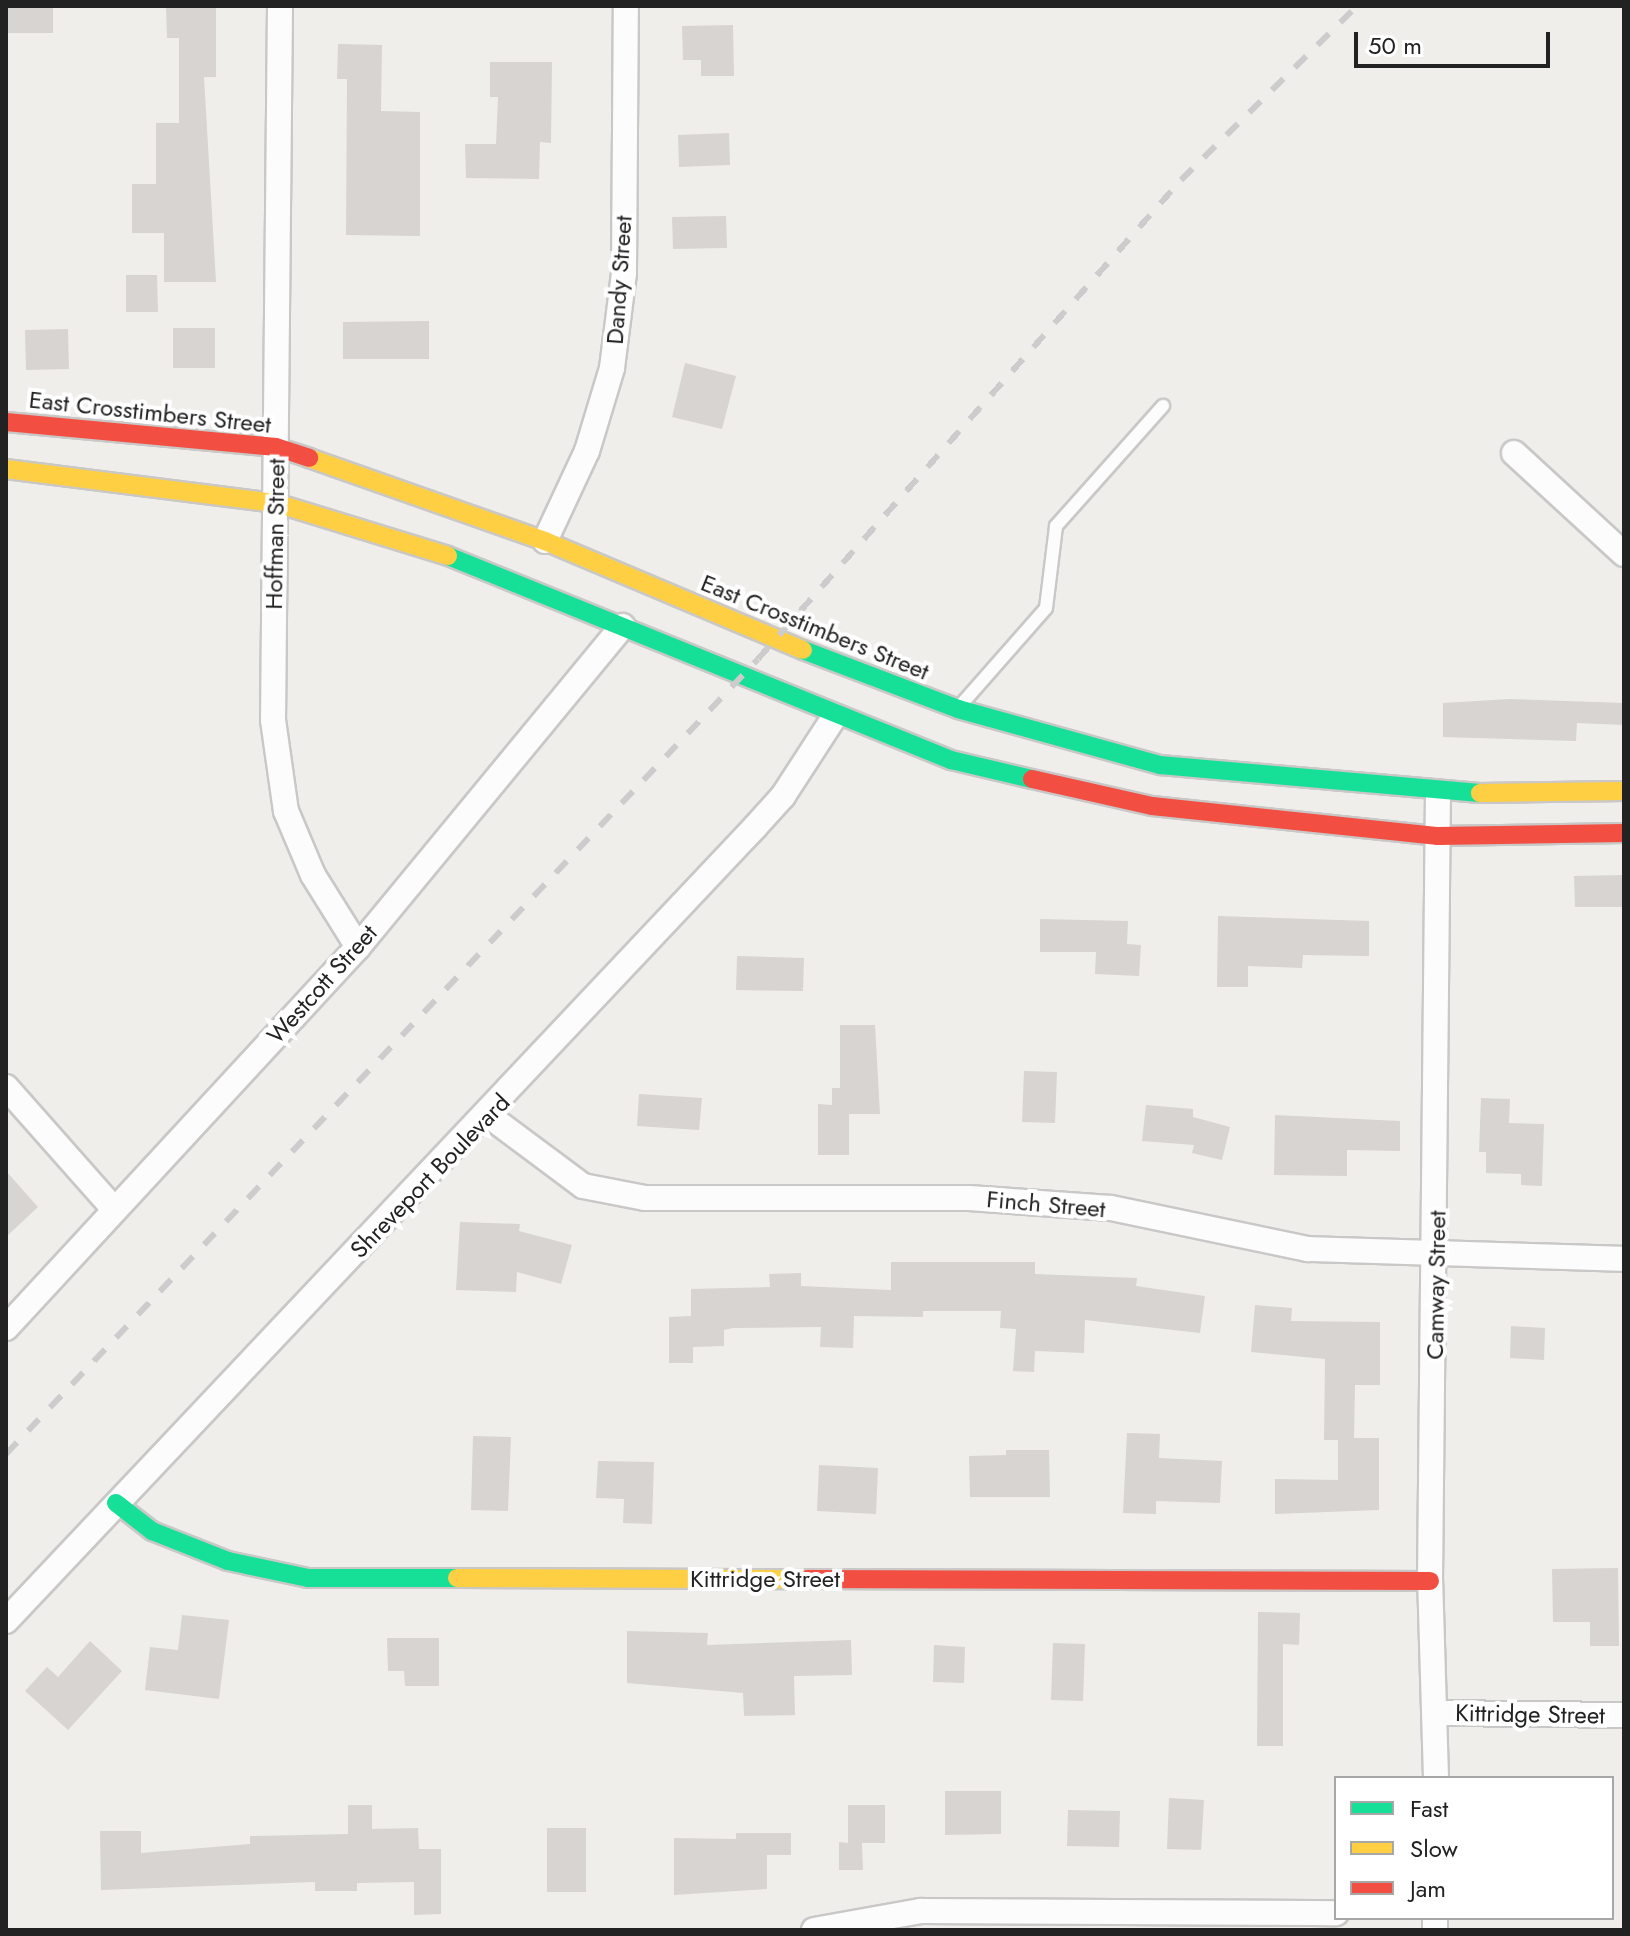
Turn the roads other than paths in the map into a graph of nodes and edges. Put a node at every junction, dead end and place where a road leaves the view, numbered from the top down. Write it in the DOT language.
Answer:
graph roads {
  1 [pos="280,6"];
  2 [pos="626,6"];
  3 [pos="1163,406"];
  4 [pos="6,422"];
  5 [pos="276,447"];
  6 [pos="1514,453"];
  7 [pos="6,469"];
  8 [pos="276,503"];
  9 [pos="545,541"];
  10 [pos="1624,554"];
  11 [pos="623,626"];
  12 [pos="958,709"];
  13 [pos="835,716"];
  14 [pos="1624,791"];
  15 [pos="1438,793"];
  16 [pos="1624,833"];
  17 [pos="1438,836"];
  18 [pos="358,947"];
  19 [pos="6,1087"];
  20 [pos="489,1116"];
  21 [pos="115,1210"];
  22 [pos="1437,1256"];
  23 [pos="1624,1259"];
  24 [pos="6,1328"];
  25 [pos="116,1503"];
  26 [pos="1430,1581"];
  27 [pos="6,1621"];
  28 [pos="1436,1713"];
  29 [pos="1624,1715"];
  30 [pos="1436,1776"];
  31 [pos="1334,1913"];
  32 [pos="814,1930"];
  1 -- 5 [label="street, Hoffman Street"];
  2 -- 9 [label="street, Dandy Street"];
  3 -- 12 [label="lane"];
  4 -- 5 [label="main road, East Crosstimbers Street"];
  5 -- 8 [label="street, Hoffman Street"];
  5 -- 9 [label="main road, East Crosstimbers Street"];
  6 -- 10 [label="street"];
  7 -- 8 [label="main road"];
  8 -- 11 [label="main road"];
  8 -- 18 [label="street, Hoffman Street"];
  9 -- 12 [label="main road, East Crosstimbers Street"];
  11 -- 13 [label="main road"];
  11 -- 18 [label="street, Westcott Street"];
  12 -- 15 [label="main road, East Crosstimbers Street"];
  13 -- 17 [label="main road"];
  13 -- 20 [label="street, Shreveport Boulevard"];
  14 -- 15 [label="main road, East Crosstimbers Street"];
  15 -- 17 [label="street, Camway Street"];
  16 -- 17 [label="main road"];
  17 -- 22 [label="street, Camway Street"];
  18 -- 21 [label="street, Westcott Street"];
  19 -- 21 [label="street"];
  20 -- 22 [label="street, Finch Street"];
  20 -- 25 [label="street, Shreveport Boulevard"];
  21 -- 24 [label="street, Westcott Street"];
  22 -- 23 [label="street, Finch Street"];
  22 -- 26 [label="street, Camway Street"];
  25 -- 26 [label="main road, Kittridge Street"];
  25 -- 27 [label="street, Shreveport Boulevard"];
  26 -- 28 [label="street, Camway Street"];
  28 -- 29 [label="street, Kittridge Street"];
  28 -- 30 [label="street, Camway Street"];
  31 -- 32 [label="street"];
}
